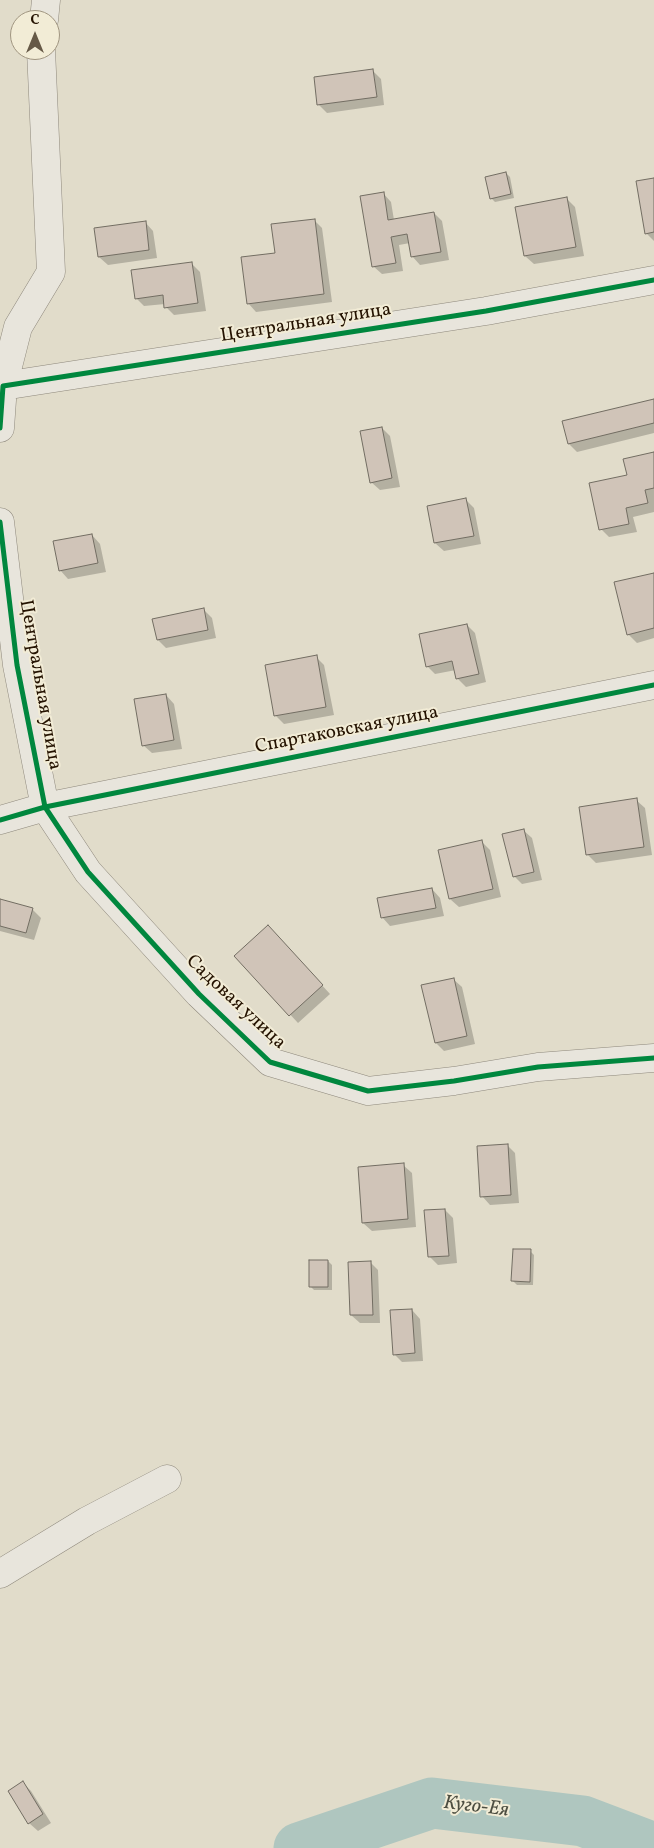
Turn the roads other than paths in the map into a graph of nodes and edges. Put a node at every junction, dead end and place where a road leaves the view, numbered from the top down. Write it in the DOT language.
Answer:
graph roads {
  1 [pos="41,60"];
  2 [pos="654,280"];
  3 [pos="3,386"];
  4 [pos="0,428"];
  5 [pos="0,522"];
  6 [pos="654,685"];
  7 [pos="46,807"];
  8 [pos="0,820"];
  9 [pos="654,1058"];
  10 [pos="167,1480"];
  11 [pos="0,1574"];
  1 -- 3 [label="street"];
  2 -- 3 [label="street, Центральная улица"];
  3 -- 4 [label="street"];
  5 -- 7 [label="street, Центральная улица"];
  6 -- 7 [label="street, Спартаковская улица"];
  7 -- 8 [label="street"];
  7 -- 9 [label="street, Садовая улица"];
  10 -- 11 [label="street"];
}
